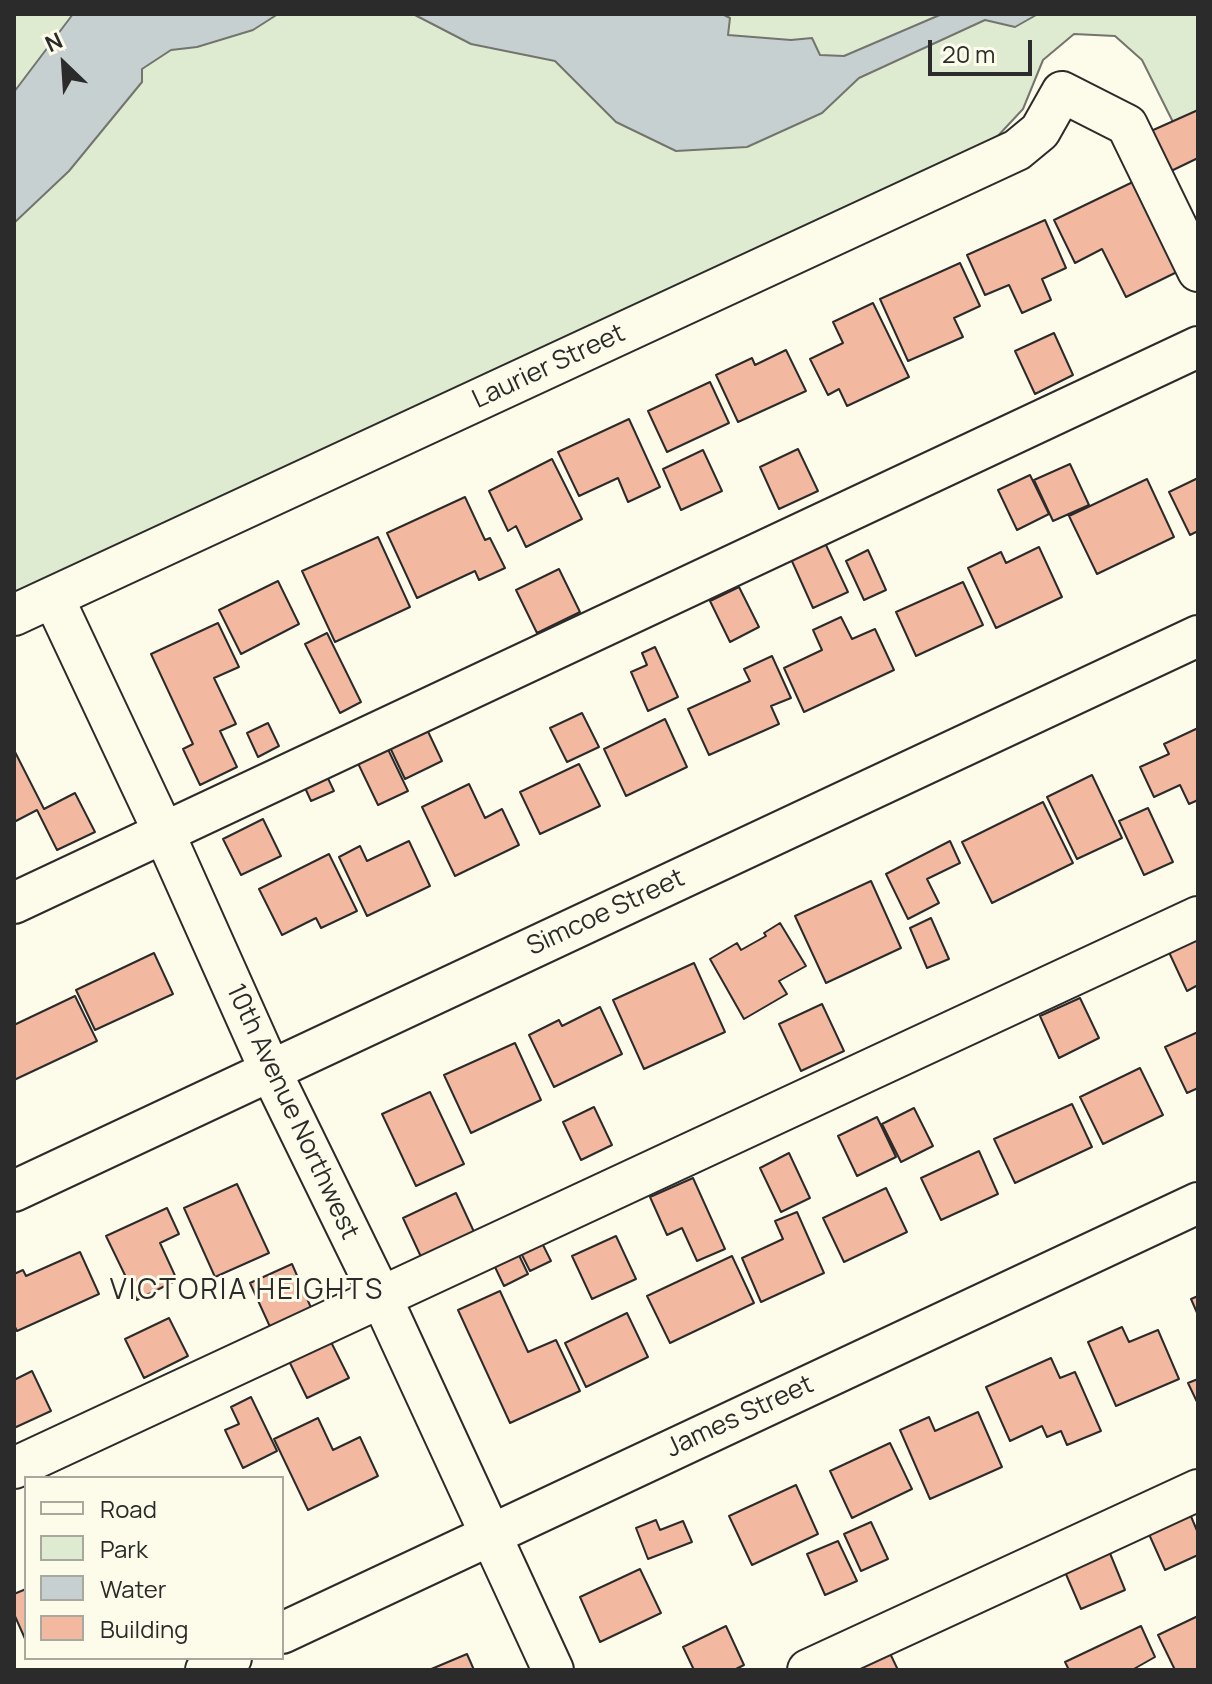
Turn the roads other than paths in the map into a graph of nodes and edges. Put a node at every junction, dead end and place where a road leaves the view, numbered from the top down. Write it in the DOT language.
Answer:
graph roads {
  1 [pos="1198,271"];
  2 [pos="1198,347"];
  3 [pos="53,597"];
  4 [pos="14,615"];
  5 [pos="1198,636"];
  6 [pos="164,833"];
  7 [pos="14,903"];
  8 [pos="1198,917"];
  9 [pos="270,1070"];
  10 [pos="14,1191"];
  11 [pos="1198,1203"];
  12 [pos="381,1297"];
  13 [pos="14,1468"];
  14 [pos="1198,1490"];
  15 [pos="490,1534"];
  16 [pos="284,1632"];
  17 [pos="227,1660"];
  18 [pos="206,1670"];
  19 [pos="553,1670"];
  20 [pos="808,1670"];
  1 -- 3 [label="street, Laurier Street"];
  2 -- 6 [label="street"];
  3 -- 4 [label="street, Laurier Street"];
  3 -- 6 [label="street, 10th Avenue Northwest"];
  5 -- 9 [label="street, Simcoe Street"];
  6 -- 7 [label="street"];
  6 -- 9 [label="street, 10th Avenue Northwest"];
  8 -- 12 [label="street"];
  9 -- 10 [label="street, Simcoe Street"];
  9 -- 12 [label="street, 10th Avenue Northwest"];
  11 -- 15 [label="street, James Street"];
  12 -- 13 [label="street"];
  12 -- 15 [label="street, 10th Avenue Northwest"];
  14 -- 20 [label="street"];
  15 -- 16 [label="street, James Street"];
  15 -- 19 [label="street, 10th Avenue Northwest"];
  17 -- 18 [label="street"];
}
